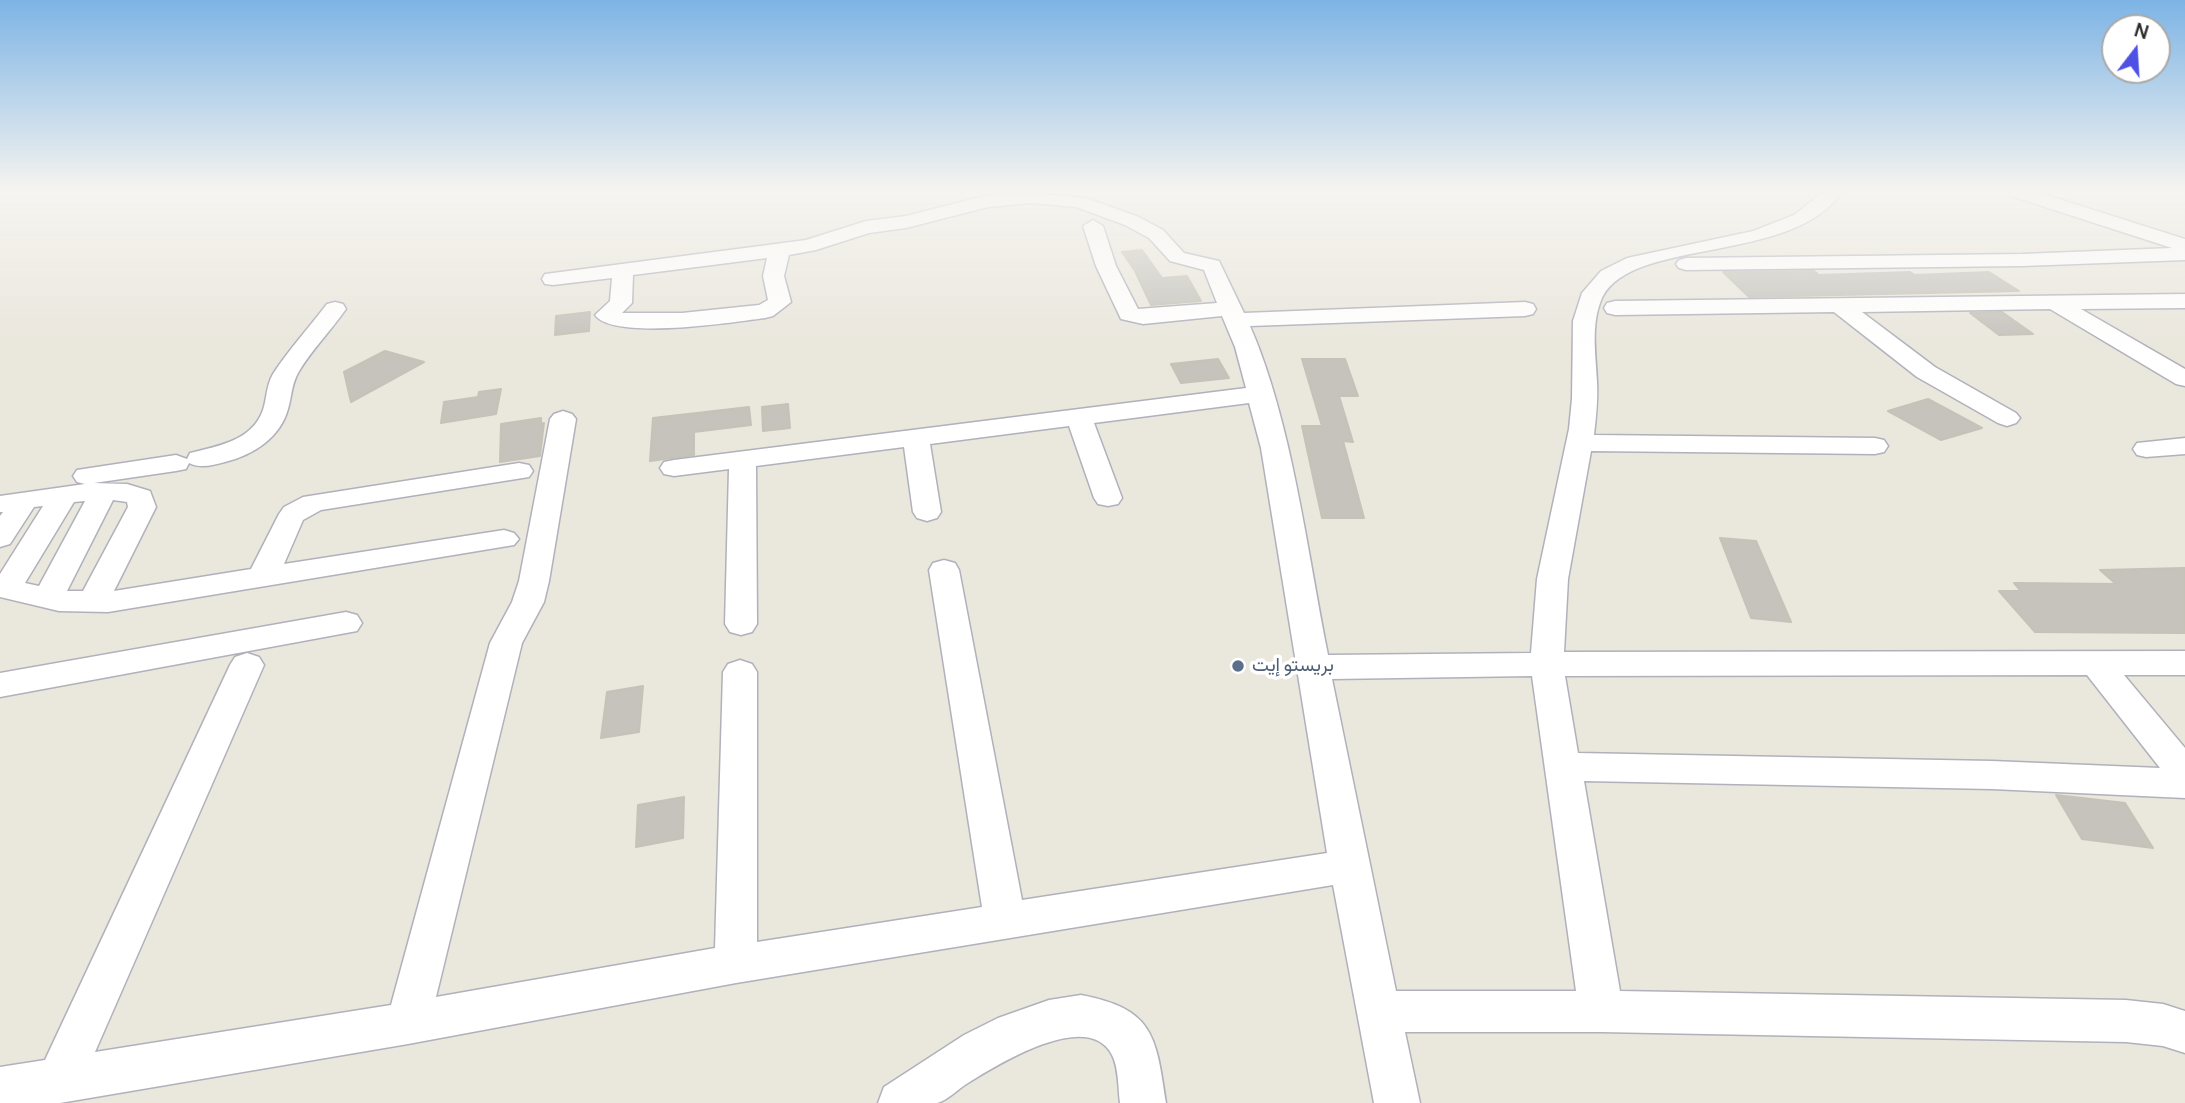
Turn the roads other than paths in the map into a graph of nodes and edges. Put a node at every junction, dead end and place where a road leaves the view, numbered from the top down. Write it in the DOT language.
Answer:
graph roads {
  1 [pos="819,243"];
  2 [pos="1099,243"];
  3 [pos="1165,243"];
  4 [pos="1718,243"];
  5 [pos="781,251"];
  6 [pos="2185,254"];
  7 [pos="1686,264"];
  8 [pos="623,271"];
  9 [pos="553,279"];
  10 [pos="2185,301"];
  11 [pos="2057,305"];
  12 [pos="1842,307"];
  13 [pos="1615,308"];
  14 [pos="335,309"];
  15 [pos="1525,309"];
  16 [pos="1234,314"];
  17 [pos="2185,380"];
  18 [pos="1261,394"];
  19 [pos="1079,416"];
  20 [pos="2007,418"];
  21 [pos="563,419"];
  22 [pos="915,437"];
  23 [pos="1580,443"];
  24 [pos="1875,446"];
  25 [pos="2185,446"];
  26 [pos="2146,449"];
  27 [pos="743,459"];
  28 [pos="674,468"];
  29 [pos="519,471"];
  30 [pos="104,491"];
  31 [pos="63,496"];
  32 [pos="8,498"];
  33 [pos="1108,498"];
  34 [pos="927,512"];
  35 [pos="0,538"];
  36 [pos="504,539"];
  37 [pos="944,570"];
  38 [pos="262,579"];
  39 [pos="3,588"];
  40 [pos="47,599"];
  41 [pos="92,603"];
  42 [pos="346,623"];
  43 [pos="741,624"];
  44 [pos="2185,663"];
  45 [pos="247,664"];
  46 [pos="1548,664"];
  47 [pos="2098,664"];
  48 [pos="1315,667"];
  49 [pos="740,672"];
  50 [pos="0,685"];
  51 [pos="1563,767"];
  52 [pos="2185,774"];
  53 [pos="2185,784"];
  54 [pos="1349,866"];
  55 [pos="1006,920"];
  56 [pos="736,964"];
  57 [pos="1601,1011"];
  58 [pos="1378,1012"];
  59 [pos="408,1023"];
  60 [pos="2185,1032"];
  61 [pos="59,1081"];
  62 [pos="0,1090"];
  63 [pos="901,1103"];
  64 [pos="1143,1103"];
  65 [pos="1396,1103"];
  1 -- 5 [label="street"];
  2 -- 16 [label="street"];
  3 -- 16 [label="street"];
  4 -- 23 [label="street"];
  5 -- 8 [label="street"];
  5 -- 8 [label="street"];
  6 -- 7 [label="street"];
  8 -- 9 [label="street"];
  10 -- 11 [label="street"];
  11 -- 12 [label="street"];
  11 -- 17 [label="street"];
  12 -- 13 [label="street"];
  12 -- 20 [label="street"];
  14 -- 32 [label="street"];
  15 -- 16 [label="street"];
  16 -- 18 [label="street"];
  18 -- 19 [label="street"];
  18 -- 48 [label="street"];
  19 -- 22 [label="street"];
  19 -- 33 [label="street"];
  21 -- 59 [label="street"];
  22 -- 27 [label="street"];
  22 -- 34 [label="street"];
  23 -- 24 [label="street"];
  23 -- 46 [label="street"];
  25 -- 26 [label="street"];
  27 -- 28 [label="street"];
  27 -- 43 [label="street"];
  29 -- 38 [label="street"];
  30 -- 31 [label="street"];
  30 -- 40 [label="street"];
  30 -- 41 [label="street"];
  31 -- 32 [label="street"];
  31 -- 39 [label="street"];
  32 -- 35 [label="street"];
  36 -- 38 [label="street"];
  37 -- 55 [label="street"];
  38 -- 41 [label="street"];
  39 -- 40 [label="street"];
  40 -- 41 [label="street"];
  42 -- 50 [label="street"];
  44 -- 47 [label="street"];
  45 -- 61 [label="street"];
  46 -- 47 [label="street"];
  46 -- 48 [label="street"];
  46 -- 51 [label="street"];
  47 -- 52 [label="street"];
  48 -- 54 [label="street"];
  49 -- 56 [label="street"];
  51 -- 53 [label="street"];
  51 -- 57 [label="street"];
  54 -- 55 [label="street"];
  54 -- 58 [label="street"];
  55 -- 56 [label="street"];
  56 -- 59 [label="street"];
  57 -- 58 [label="street"];
  57 -- 60 [label="street"];
  58 -- 65 [label="street"];
  59 -- 61 [label="street"];
  61 -- 62 [label="street"];
  63 -- 64 [label="street"];
}
